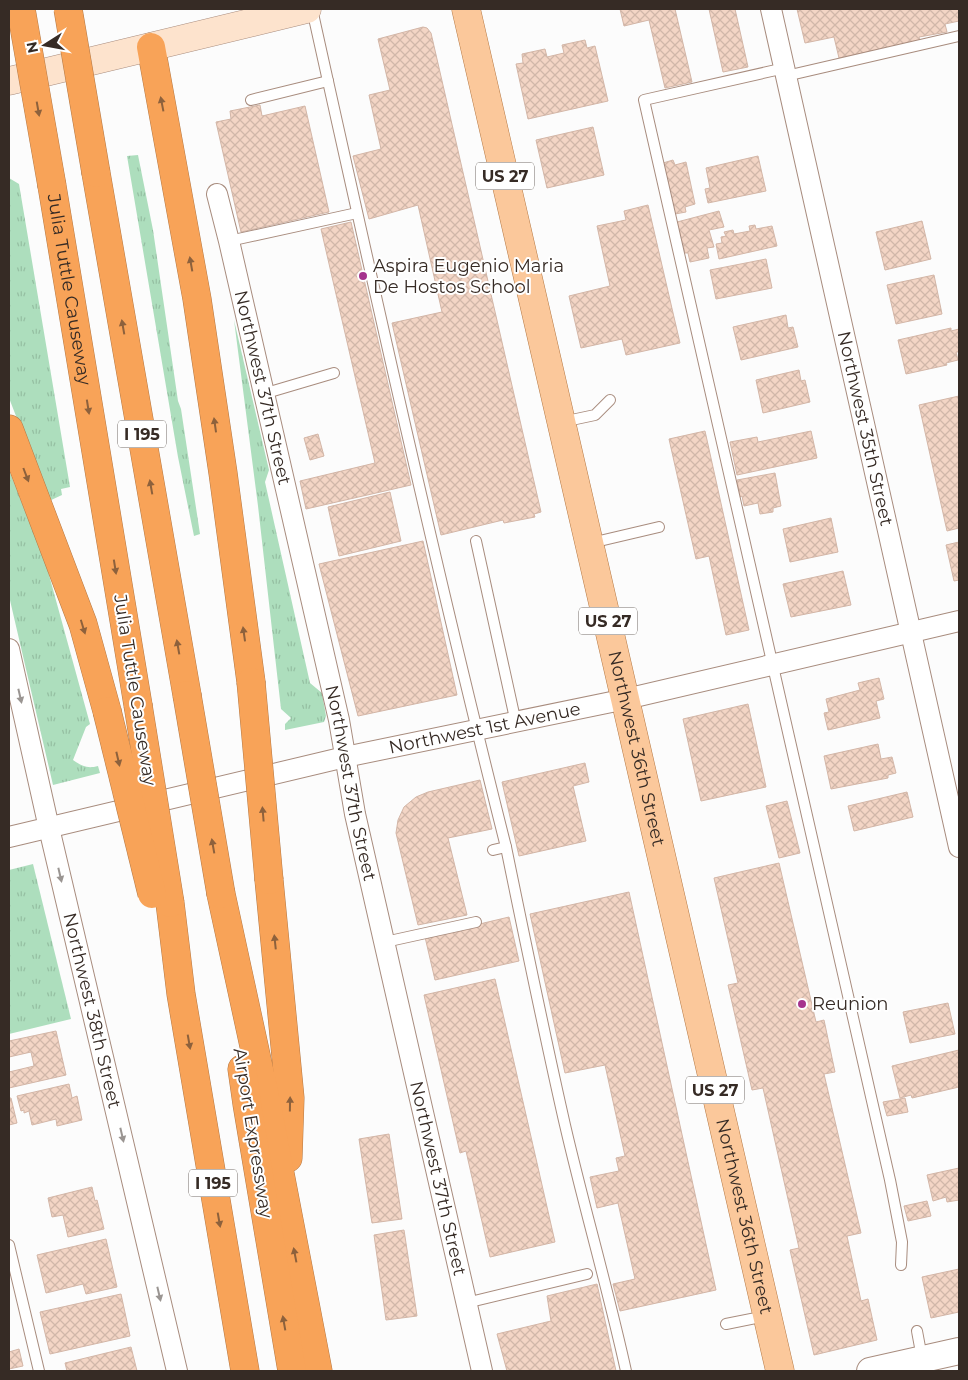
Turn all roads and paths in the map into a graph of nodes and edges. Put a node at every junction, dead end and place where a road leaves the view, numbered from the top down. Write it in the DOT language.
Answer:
graph roads {
  1 [pos="21,9"];
  2 [pos="68,9"];
  3 [pos="307,9"];
  4 [pos="312,9"];
  5 [pos="466,9"];
  6 [pos="771,9"];
  7 [pos="959,36"];
  8 [pos="151,47"];
  9 [pos="785,72"];
  10 [pos="9,80"];
  11 [pos="328,81"];
  12 [pos="251,100"];
  13 [pos="217,194"];
  14 [pos="357,213"];
  15 [pos="229,241"];
  16 [pos="334,373"];
  17 [pos="263,394"];
  18 [pos="610,400"];
  19 [pos="562,422"];
  20 [pos="9,429"];
  21 [pos="659,526"];
  22 [pos="476,541"];
  23 [pos="590,544"];
  24 [pos="959,621"];
  25 [pos="910,632"];
  26 [pos="9,649"];
  27 [pos="772,665"];
  28 [pos="626,699"];
  29 [pos="516,723"];
  30 [pos="477,731"];
  31 [pos="345,757"];
  32 [pos="49,828"];
  33 [pos="9,837"];
  34 [pos="506,847"];
  35 [pos="959,847"];
  36 [pos="493,850"];
  37 [pos="221,894"];
  38 [pos="162,904"];
  39 [pos="476,922"];
  40 [pos="385,942"];
  41 [pos="286,1205"];
  42 [pos="9,1245"];
  43 [pos="901,1265"];
  44 [pos="587,1274"];
  45 [pos="466,1303"];
  46 [pos="767,1316"];
  47 [pos="726,1324"];
  48 [pos="917,1331"];
  49 [pos="959,1351"];
  50 [pos="922,1359"];
  51 [pos="38,1371"];
  52 [pos="177,1371"];
  53 [pos="245,1371"];
  54 [pos="292,1371"];
  55 [pos="318,1371"];
  56 [pos="482,1371"];
  57 [pos="626,1371"];
  58 [pos="780,1371"];
  59 [pos="870,1371"];
  1 -- 38 [label="highway, Julia Tuttle Causeway / I 195, one-way, bridge"];
  37 -- 2 [label="highway, I 195, one-way, bridge"];
  3 -- 8 [label="main road"];
  4 -- 11 [label="lane"];
  5 -- 19 [label="main road, Northwest 36th Street / US 27"];
  6 -- 9 [label="street, Northwest 35th Street"];
  7 -- 9 [label="lane"];
  8 -- 10 [label="main road"];
  41 -- 8 [label="highway, one-way, bridge"];
  9 -- 25 [label="street, Northwest 35th Street"];
  9 -- 27 [label="lane"];
  11 -- 12 [label="lane"];
  11 -- 14 [label="lane"];
  13 -- 15 [label="street, Northwest 37th Street"];
  14 -- 15 [label="lane"];
  14 -- 30 [label="lane"];
  15 -- 17 [label="street, Northwest 37th Street"];
  16 -- 17 [label="lane"];
  17 -- 31 [label="street, Northwest 37th Street"];
  18 -- 19 [label="lane"];
  19 -- 23 [label="main road, Northwest 36th Street / US 27"];
  20 -- 38 [label="highway, one-way, bridge"];
  21 -- 23 [label="lane"];
  22 -- 29 [label="lane"];
  23 -- 28 [label="main road, Northwest 36th Street / US 27"];
  24 -- 25 [label="street, Northwest 1st Avenue"];
  25 -- 27 [label="street, Northwest 1st Avenue"];
  25 -- 35 [label="street, Northwest 35th Street"];
  26 -- 32 [label="street, Northwest 38th Street, one-way"];
  27 -- 28 [label="street, Northwest 1st Avenue"];
  27 -- 43 [label="lane"];
  28 -- 29 [label="street, Northwest 1st Avenue"];
  28 -- 46 [label="main road, Northwest 36th Street / US 27"];
  29 -- 30 [label="street, Northwest 1st Avenue"];
  30 -- 31 [label="street, Northwest 1st Avenue"];
  30 -- 34 [label="lane"];
  31 -- 32 [label="street, Northwest 1st Avenue"];
  31 -- 40 [label="street, Northwest 37th Street"];
  32 -- 33 [label="street, Northwest 1st Avenue"];
  32 -- 52 [label="street, Northwest 38th Street, one-way"];
  34 -- 36 [label="lane"];
  34 -- 57 [label="lane"];
  37 -- 41 [label="highway"];
  54 -- 37 [label="highway, Airport Expressway, one-way"];
  38 -- 53 [label="highway, Julia Tuttle Causeway / I 195, one-way"];
  39 -- 40 [label="lane"];
  40 -- 45 [label="street, Northwest 37th Street"];
  55 -- 41 [label="highway, one-way"];
  42 -- 51 [label="lane"];
  44 -- 45 [label="lane"];
  45 -- 56 [label="street, Northwest 37th Street"];
  46 -- 47 [label="lane"];
  46 -- 58 [label="main road, Northwest 36th Street / US 27"];
  48 -- 50 [label="lane"];
  49 -- 50 [label="street"];
  50 -- 59 [label="street"];
}
